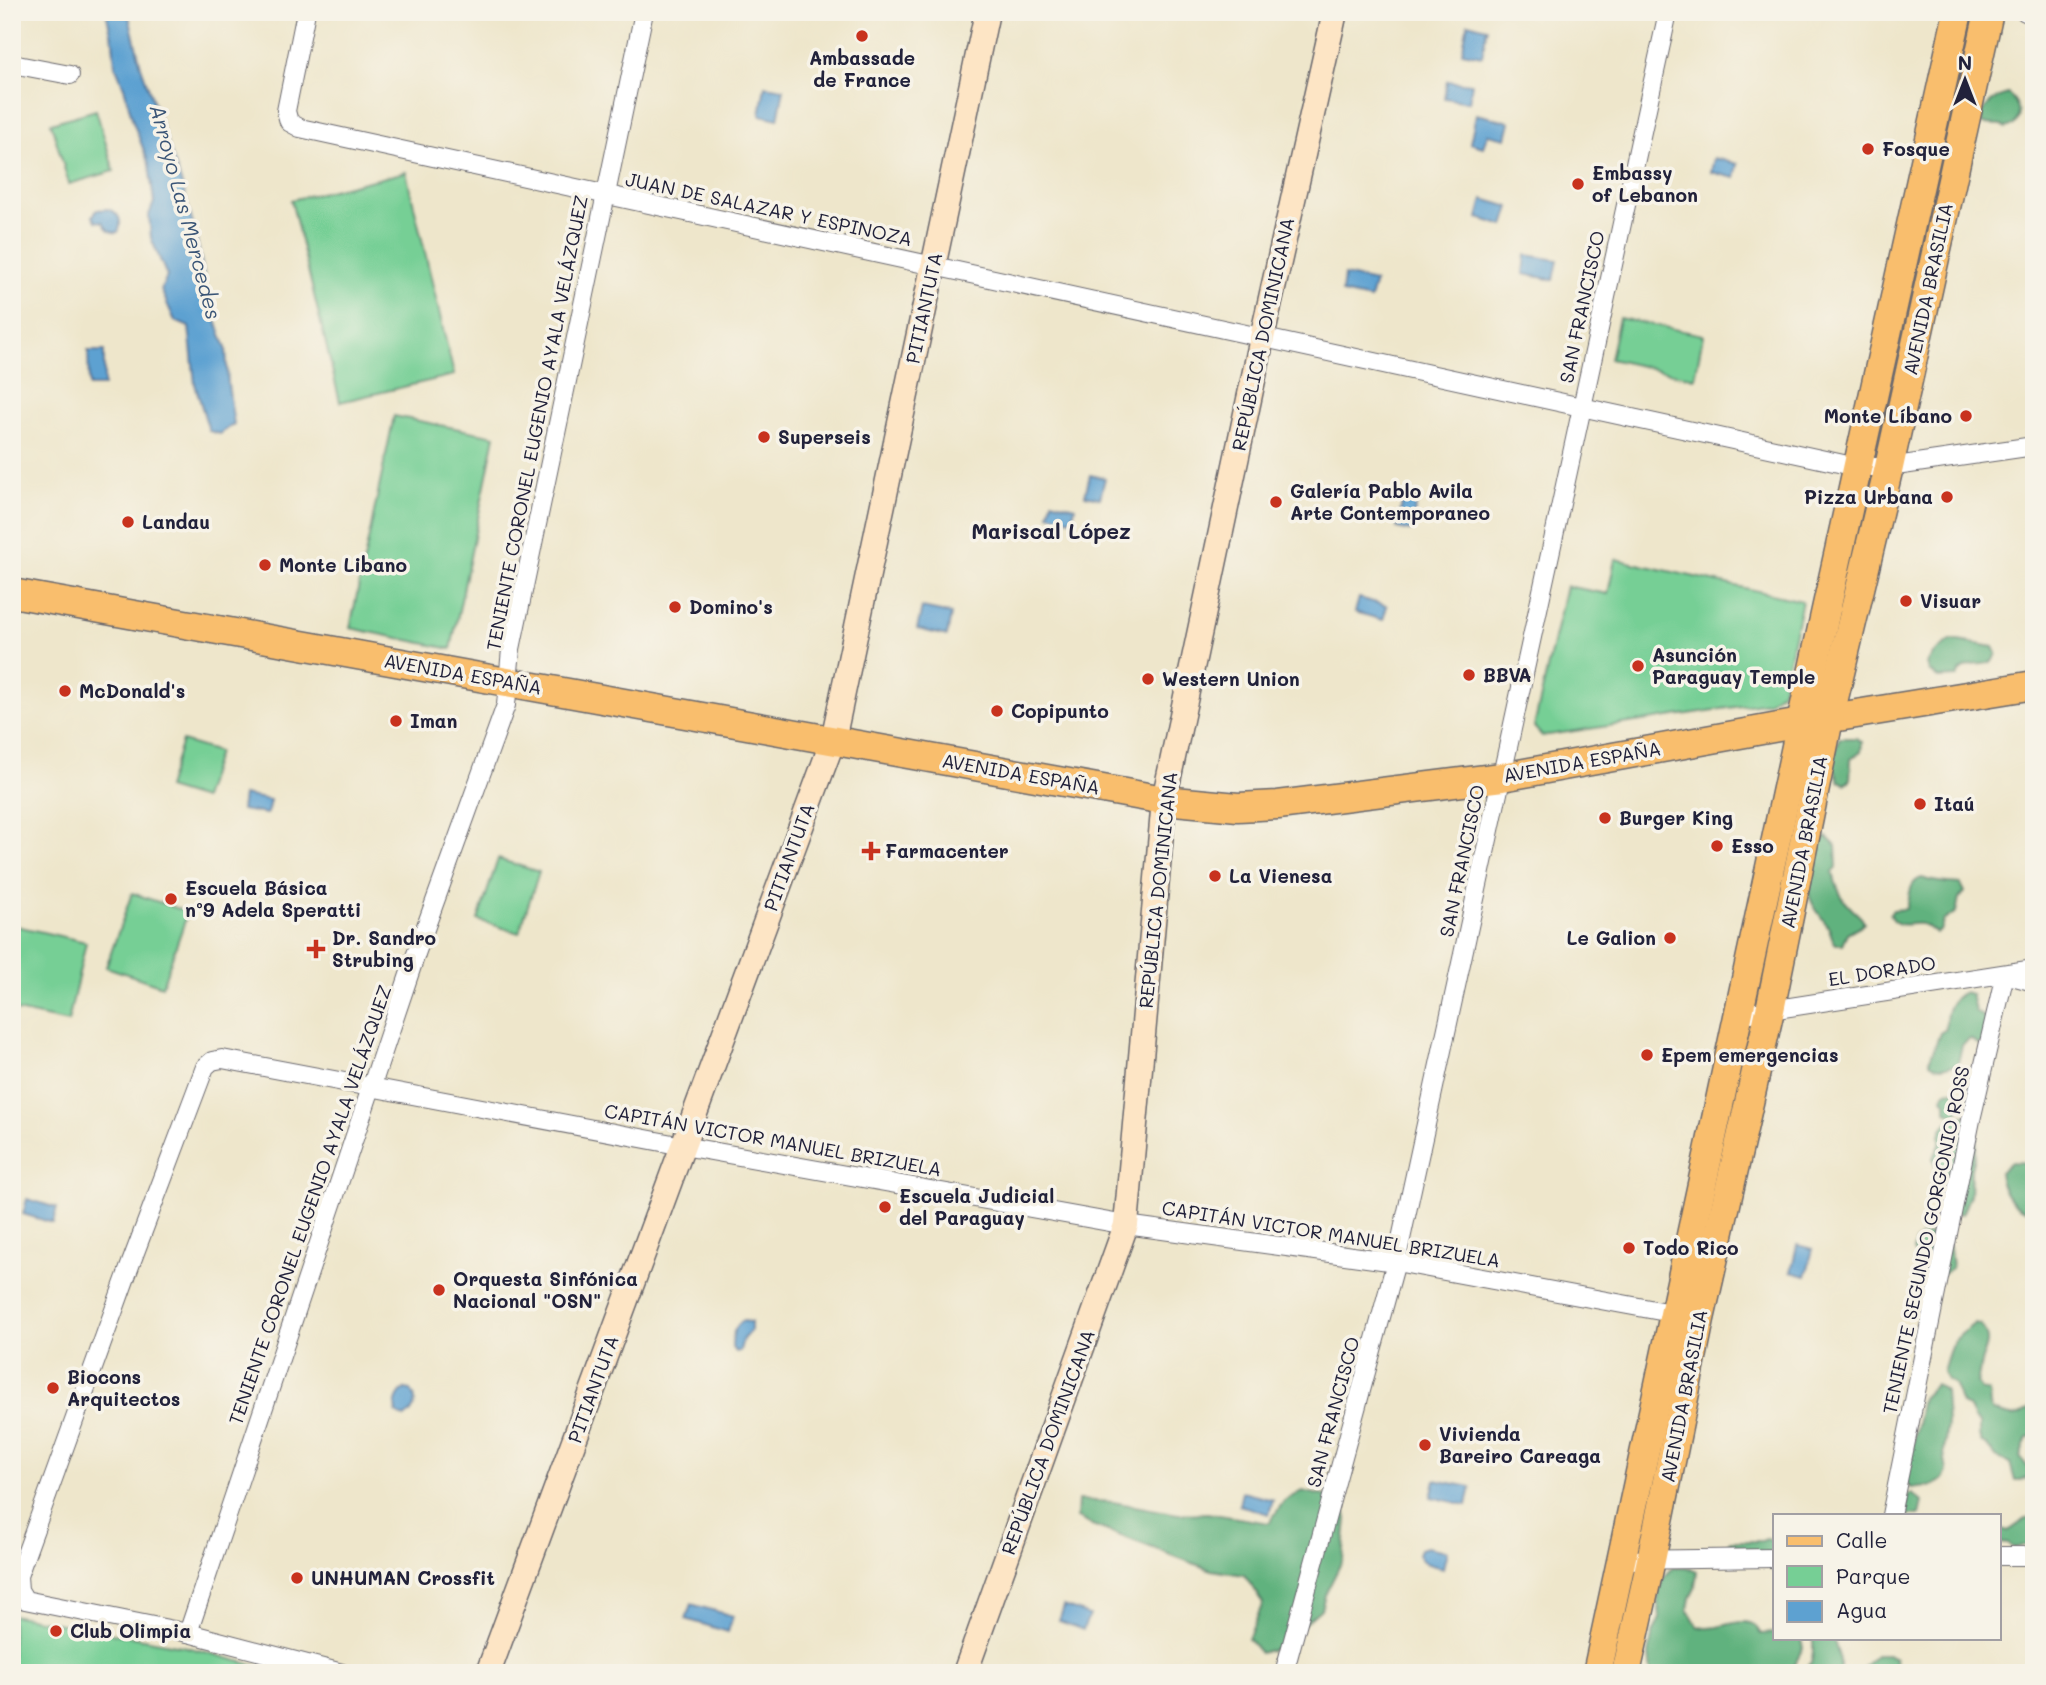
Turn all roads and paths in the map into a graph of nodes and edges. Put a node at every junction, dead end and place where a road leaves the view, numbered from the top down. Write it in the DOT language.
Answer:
graph roads {
  1 [pos="306,12"];
  2 [pos="644,12"];
  3 [pos="987,12"];
  4 [pos="1335,12"];
  5 [pos="1668,12"];
  6 [pos="1958,12"];
  7 [pos="1989,12"];
  8 [pos="2025,12"];
  9 [pos="2034,14"];
  10 [pos="12,64"];
  11 [pos="70,75"];
  12 [pos="605,195"];
  13 [pos="933,266"];
  14 [pos="1262,338"];
  15 [pos="1582,407"];
  16 [pos="2034,446"];
  17 [pos="1857,467"];
  18 [pos="1889,467"];
  19 [pos="12,593"];
  20 [pos="508,681"];
  21 [pos="2034,685"];
  22 [pos="1829,719"];
  23 [pos="1801,723"];
  24 [pos="833,740"];
  25 [pos="1502,777"];
  26 [pos="1164,800"];
  27 [pos="2034,969"];
  28 [pos="2004,974"];
  29 [pos="2034,982"];
  30 [pos="1770,1010"];
  31 [pos="1738,1015"];
  32 [pos="372,1088"];
  33 [pos="682,1146"];
  34 [pos="1126,1225"];
  35 [pos="1396,1262"];
  36 [pos="1686,1316"];
  37 [pos="1891,1514"];
  38 [pos="2000,1556"];
  39 [pos="2034,1556"];
  40 [pos="1773,1558"];
  41 [pos="1622,1560"];
  42 [pos="1651,1560"];
  43 [pos="188,1633"];
  44 [pos="342,1673"];
  45 [pos="488,1673"];
  46 [pos="965,1673"];
  47 [pos="1284,1673"];
  48 [pos="1597,1673"];
  49 [pos="1626,1673"];
  1 -- 12 [label="street, JUAN DE SALAZAR Y ESPINOZA"];
  2 -- 12 [label="street, TENIENTE CORONEL EUGENIO AYALA VELÁZQUEZ"];
  3 -- 13 [label="street, PITIANTUTA"];
  4 -- 14 [label="street, REPÚBLICA DOMINICANA"];
  5 -- 15 [label="street, SAN FRANCISCO"];
  6 -- 17 [label="main road, AVENIDA BRASILIA"];
  7 -- 18 [label="main road, AVENIDA BRASILIA"];
  8 -- 9 [label="street"];
  10 -- 11 [label="street"];
  12 -- 13 [label="street, JUAN DE SALAZAR Y ESPINOZA"];
  12 -- 20 [label="street, TENIENTE CORONEL EUGENIO AYALA VELÁZQUEZ"];
  13 -- 14 [label="street, JUAN DE SALAZAR Y ESPINOZA"];
  13 -- 24 [label="street, PITIANTUTA"];
  14 -- 15 [label="street, JUAN DE SALAZAR Y ESPINOZA"];
  14 -- 26 [label="street, REPÚBLICA DOMINICANA"];
  15 -- 17 [label="street, JUAN DE SALAZAR Y ESPINOZA"];
  15 -- 25 [label="street, SAN FRANCISCO"];
  16 -- 18 [label="street, JUAN DE SALAZAR Y ESPINOZA"];
  17 -- 18 [label="street, JUAN DE SALAZAR Y ESPINOZA"];
  17 -- 23 [label="main road, AVENIDA BRASILIA"];
  18 -- 22 [label="main road, AVENIDA BRASILIA"];
  19 -- 20 [label="main road, AVENIDA ESPAÑA"];
  20 -- 24 [label="main road, AVENIDA ESPAÑA"];
  20 -- 32 [label="street, TENIENTE CORONEL EUGENIO AYALA VELÁZQUEZ"];
  21 -- 22 [label="main road, AVENIDA ESPAÑA"];
  22 -- 23 [label="main road, AVENIDA ESPAÑA"];
  22 -- 30 [label="main road, AVENIDA BRASILIA"];
  23 -- 25 [label="main road, AVENIDA ESPAÑA"];
  23 -- 31 [label="main road, AVENIDA BRASILIA"];
  24 -- 26 [label="main road, AVENIDA ESPAÑA"];
  24 -- 33 [label="street, PITIANTUTA"];
  25 -- 26 [label="main road, AVENIDA ESPAÑA"];
  25 -- 35 [label="street, SAN FRANCISCO"];
  26 -- 34 [label="street, REPÚBLICA DOMINICANA"];
  27 -- 28 [label="street, EL DORADO"];
  28 -- 29 [label="street"];
  28 -- 30 [label="street, EL DORADO"];
  28 -- 37 [label="street, TENIENTE SEGUNDO GORGONIO ROSS"];
  30 -- 31 [label="street, EL DORADO"];
  30 -- 36 [label="main road, AVENIDA BRASILIA"];
  31 -- 36 [label="main road, AVENIDA BRASILIA"];
  32 -- 33 [label="street, CAPITÁN VICTOR MANUEL BRIZUELA"];
  32 -- 43 [label="street, TENIENTE CORONEL EUGENIO AYALA VELÁZQUEZ"];
  32 -- 43 [label="street, CAPITÁN VICTOR MANUEL BRIZUELA"];
  33 -- 34 [label="street, CAPITÁN VICTOR MANUEL BRIZUELA"];
  33 -- 45 [label="street, PITIANTUTA"];
  34 -- 35 [label="street, CAPITÁN VICTOR MANUEL BRIZUELA"];
  34 -- 46 [label="street, REPÚBLICA DOMINICANA"];
  35 -- 36 [label="street, CAPITÁN VICTOR MANUEL BRIZUELA"];
  35 -- 47 [label="street, SAN FRANCISCO"];
  36 -- 41 [label="main road, AVENIDA BRASILIA"];
  36 -- 42 [label="main road, AVENIDA BRASILIA"];
  38 -- 39 [label="street"];
  40 -- 42 [label="street"];
  41 -- 42 [label="street"];
  41 -- 48 [label="main road, AVENIDA BRASILIA"];
  42 -- 49 [label="main road, AVENIDA BRASILIA"];
  43 -- 44 [label="street"];
}
